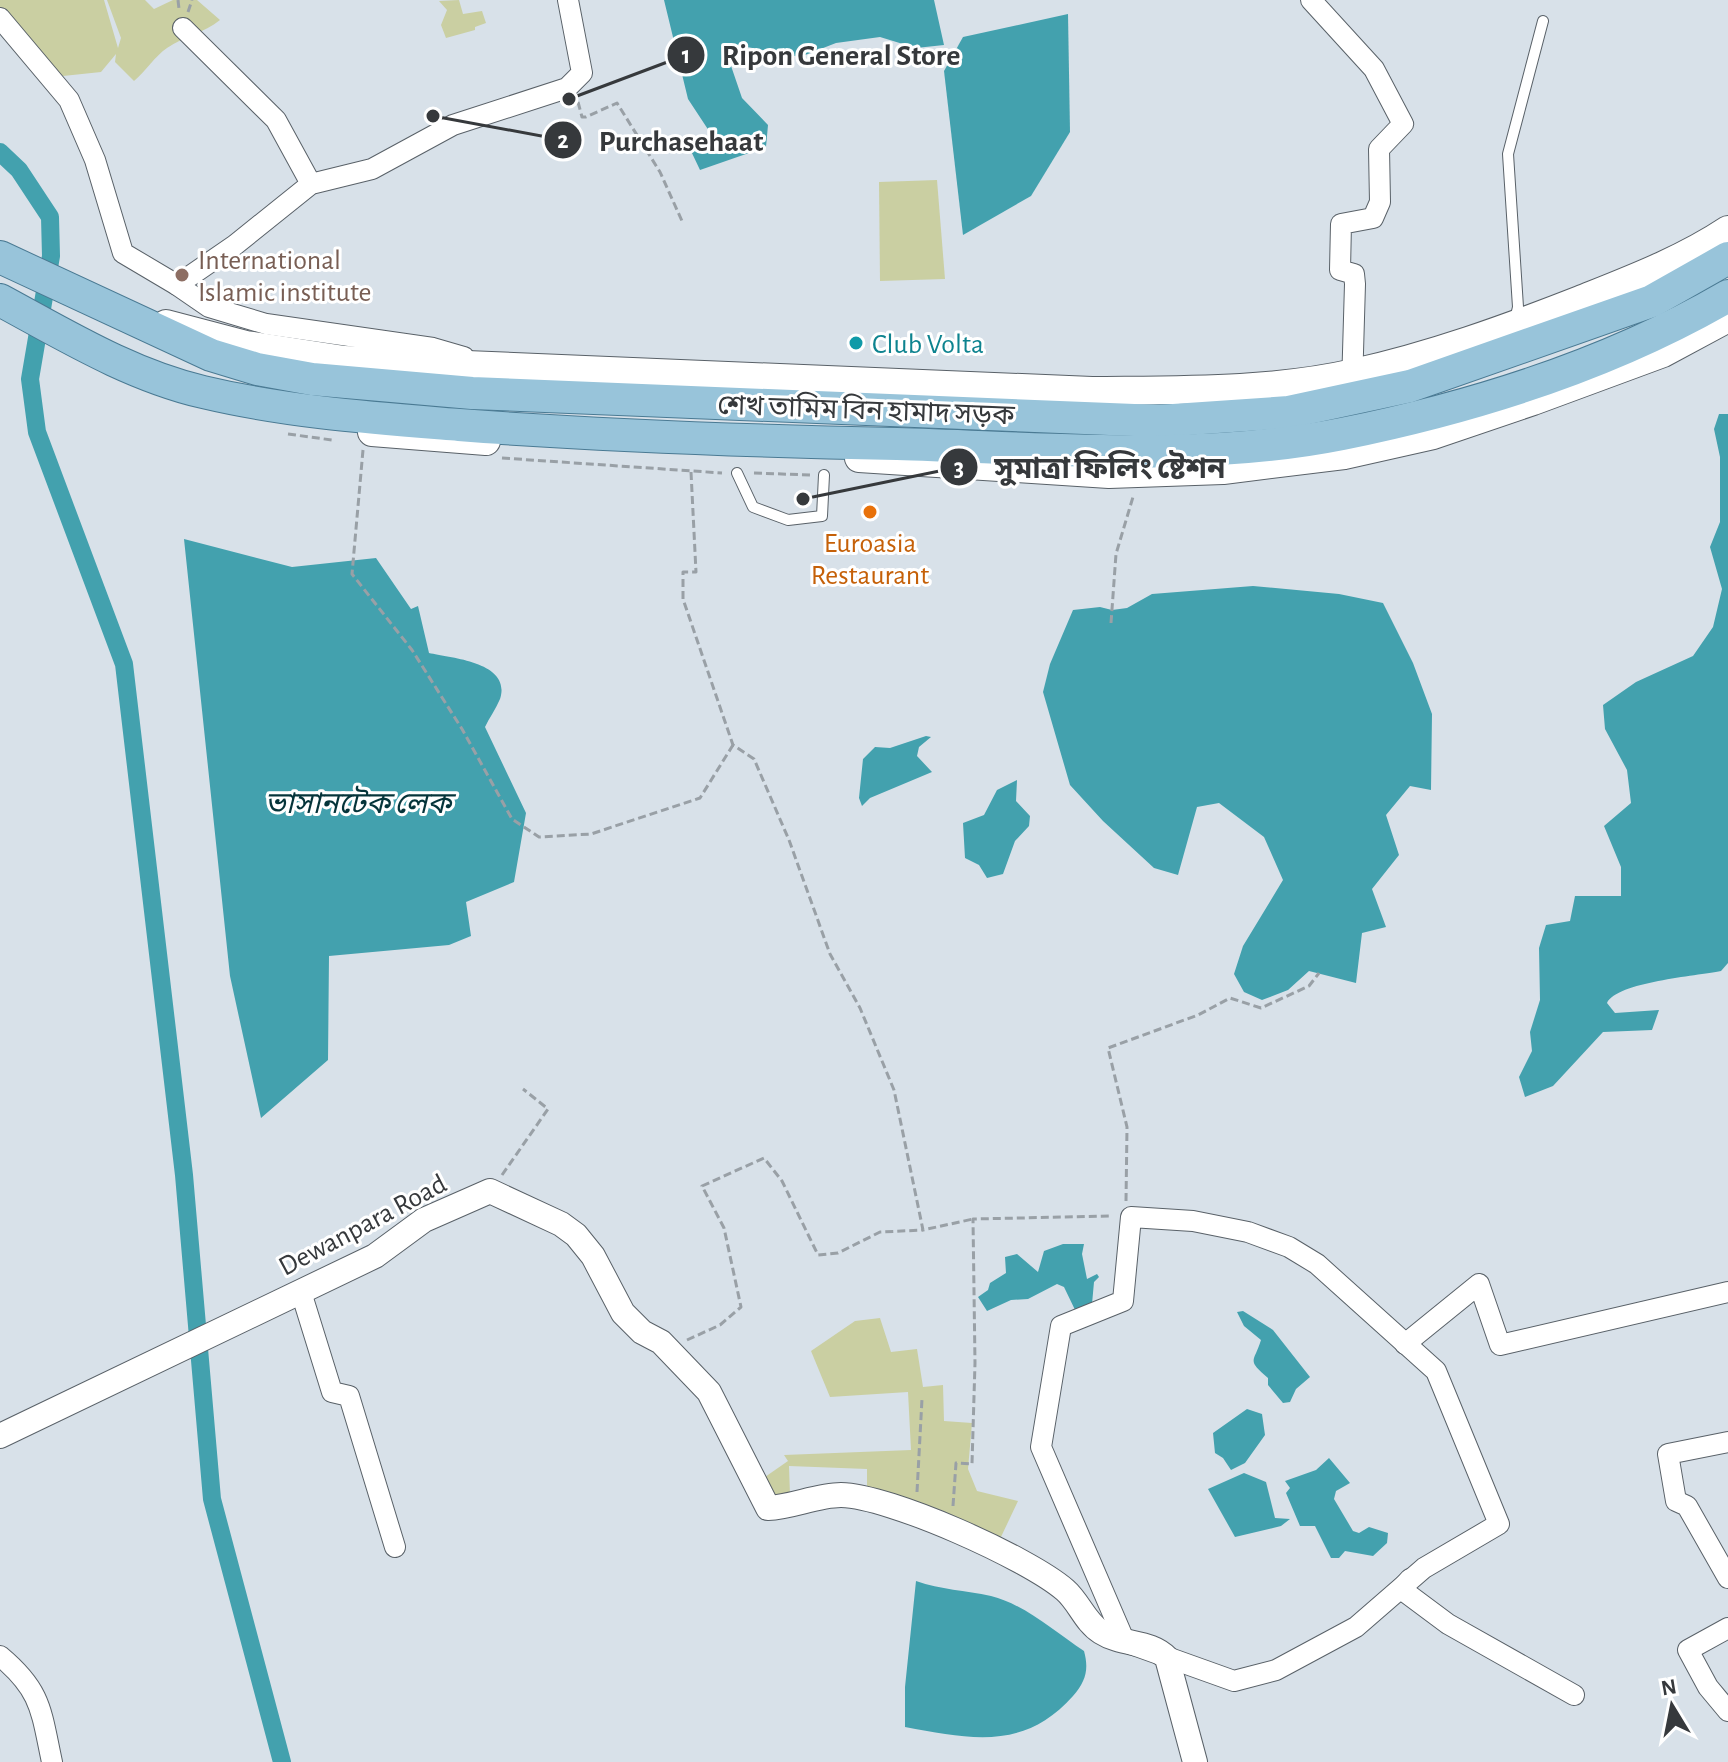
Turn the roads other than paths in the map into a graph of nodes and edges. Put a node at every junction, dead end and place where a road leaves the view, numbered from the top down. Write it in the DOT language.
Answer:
graph roads {
  1 [pos="568,0"];
  2 [pos="1311,0"];
  3 [pos="0,18"];
  4 [pos="1543,21"];
  5 [pos="183,28"];
  6 [pos="311,184"];
  7 [pos="1728,230"];
  8 [pos="0,257"];
  9 [pos="1728,258"];
  10 [pos="177,285"];
  11 [pos="1728,296"];
  12 [pos="0,300"];
  13 [pos="126,318"];
  14 [pos="1728,318"];
  15 [pos="1519,337"];
  16 [pos="107,358"];
  17 [pos="487,367"];
  18 [pos="1353,373"];
  19 [pos="534,396"];
  20 [pos="1335,403"];
  21 [pos="737,473"];
  22 [pos="824,475"];
  23 [pos="301,1292"];
  24 [pos="1728,1292"];
  25 [pos="1405,1344"];
  26 [pos="0,1436"];
  27 [pos="1728,1442"];
  28 [pos="395,1547"];
  29 [pos="1728,1578"];
  30 [pos="1410,1579"];
  31 [pos="1728,1628"];
  32 [pos="1125,1642"];
  33 [pos="0,1656"];
  34 [pos="1166,1657"];
  35 [pos="1574,1695"];
  36 [pos="1728,1711"];
  37 [pos="52,1762"];
  38 [pos="1195,1762"];
  1 -- 6 [label="street"];
  2 -- 18 [label="street"];
  3 -- 10 [label="street"];
  4 -- 15 [label="lane"];
  5 -- 6 [label="street"];
  6 -- 10 [label="street"];
  7 -- 15 [label="main road"];
  8 -- 13 [label="main road, শেখ তামিম বিন হামাদ সড়ক"];
  9 -- 15 [label="main road, শেখ তামিম বিন হামাদ সড়ক"];
  10 -- 17 [label="street"];
  11 -- 16 [label="main road, শেখ তামিম বিন হামাদ সড়ক"];
  12 -- 16 [label="main road, শেখ তামিম বিন হামাদ সড়ক"];
  13 -- 17 [label="main road"];
  13 -- 19 [label="main road, শেখ তামিম বিন হামাদ সড়ক"];
  14 -- 16 [label="main road"];
  15 -- 18 [label="main road"];
  15 -- 20 [label="main road, শেখ তামিম বিন হামাদ সড়ক"];
  17 -- 18 [label="main road"];
  17 -- 19 [label="street"];
  18 -- 20 [label="street"];
  19 -- 20 [label="main road, শেখ তামিম বিন হামাদ সড়ক"];
  21 -- 22 [label="lane"];
  23 -- 26 [label="street, Dewanpara Road"];
  23 -- 28 [label="street"];
  23 -- 32 [label="street, Dewanpara Road"];
  24 -- 25 [label="street"];
  25 -- 30 [label="street"];
  25 -- 32 [label="street"];
  27 -- 29 [label="street"];
  30 -- 34 [label="street"];
  30 -- 35 [label="street"];
  31 -- 36 [label="street"];
  32 -- 34 [label="street, Dewanpara Road"];
  33 -- 37 [label="street"];
  34 -- 38 [label="street"];
}
